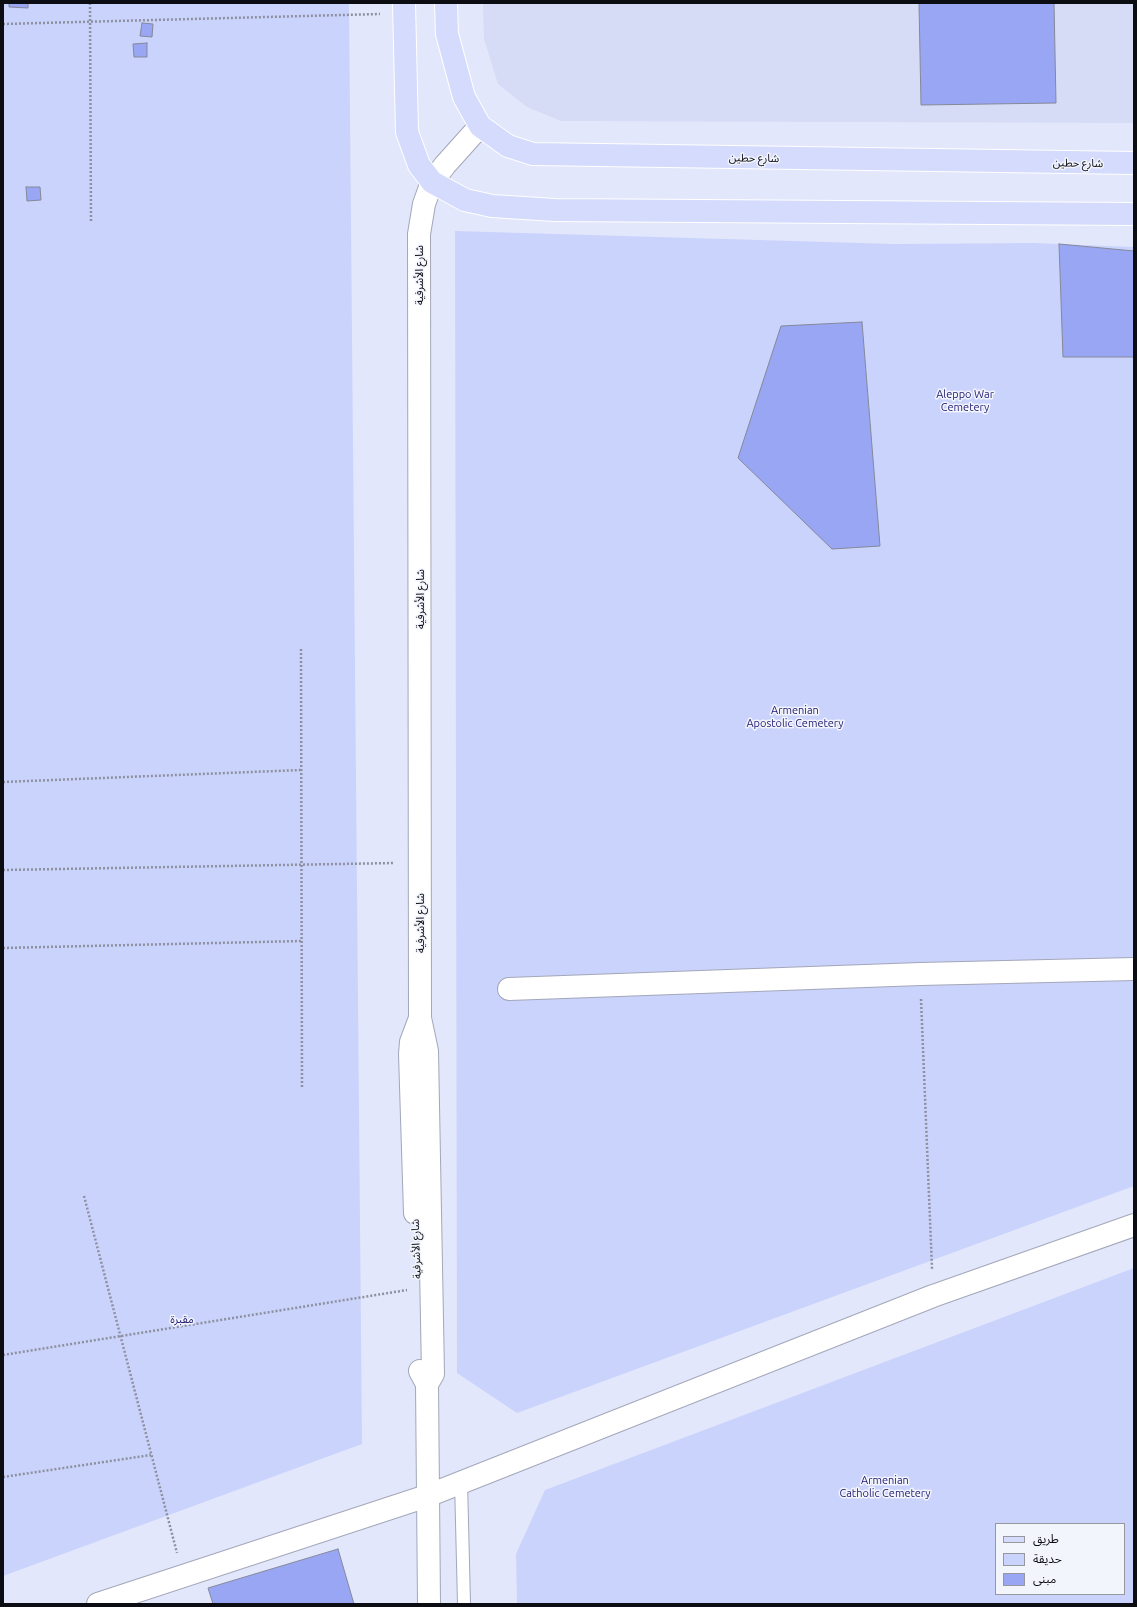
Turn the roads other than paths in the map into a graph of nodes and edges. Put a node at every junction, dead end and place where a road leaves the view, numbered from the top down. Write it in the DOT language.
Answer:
graph roads {
  1 [pos="446,3"];
  2 [pos="404,8"];
  3 [pos="480,126"];
  4 [pos="1134,163"];
  5 [pos="432,182"];
  6 [pos="1134,214"];
  7 [pos="1134,969"];
  8 [pos="508,988"];
  9 [pos="420,1018"];
  10 [pos="1134,1225"];
  11 [pos="427,1384"];
  12 [pos="461,1481"];
  13 [pos="427,1496"];
  14 [pos="98,1604"];
  15 [pos="429,1604"];
  16 [pos="464,1604"];
  1 -- 3 [label="main road, شارع حطين"];
  2 -- 5 [label="main road"];
  3 -- 4 [label="main road, شارع حطين"];
  3 -- 5 [label="street, شارع الأشرفية"];
  5 -- 6 [label="main road"];
  5 -- 9 [label="street, شارع الأشرفية"];
  7 -- 8 [label="street"];
  9 -- 11 [label="street, شارع الأشرفية"];
  9 -- 11 [label="street, شارع الأشرفية"];
  10 -- 12 [label="street"];
  11 -- 13 [label="street, شارع الأشرفية"];
  12 -- 13 [label="street"];
  12 -- 16 [label="lane"];
  13 -- 14 [label="street"];
  13 -- 15 [label="street, شارع الأشرفية"];
}
